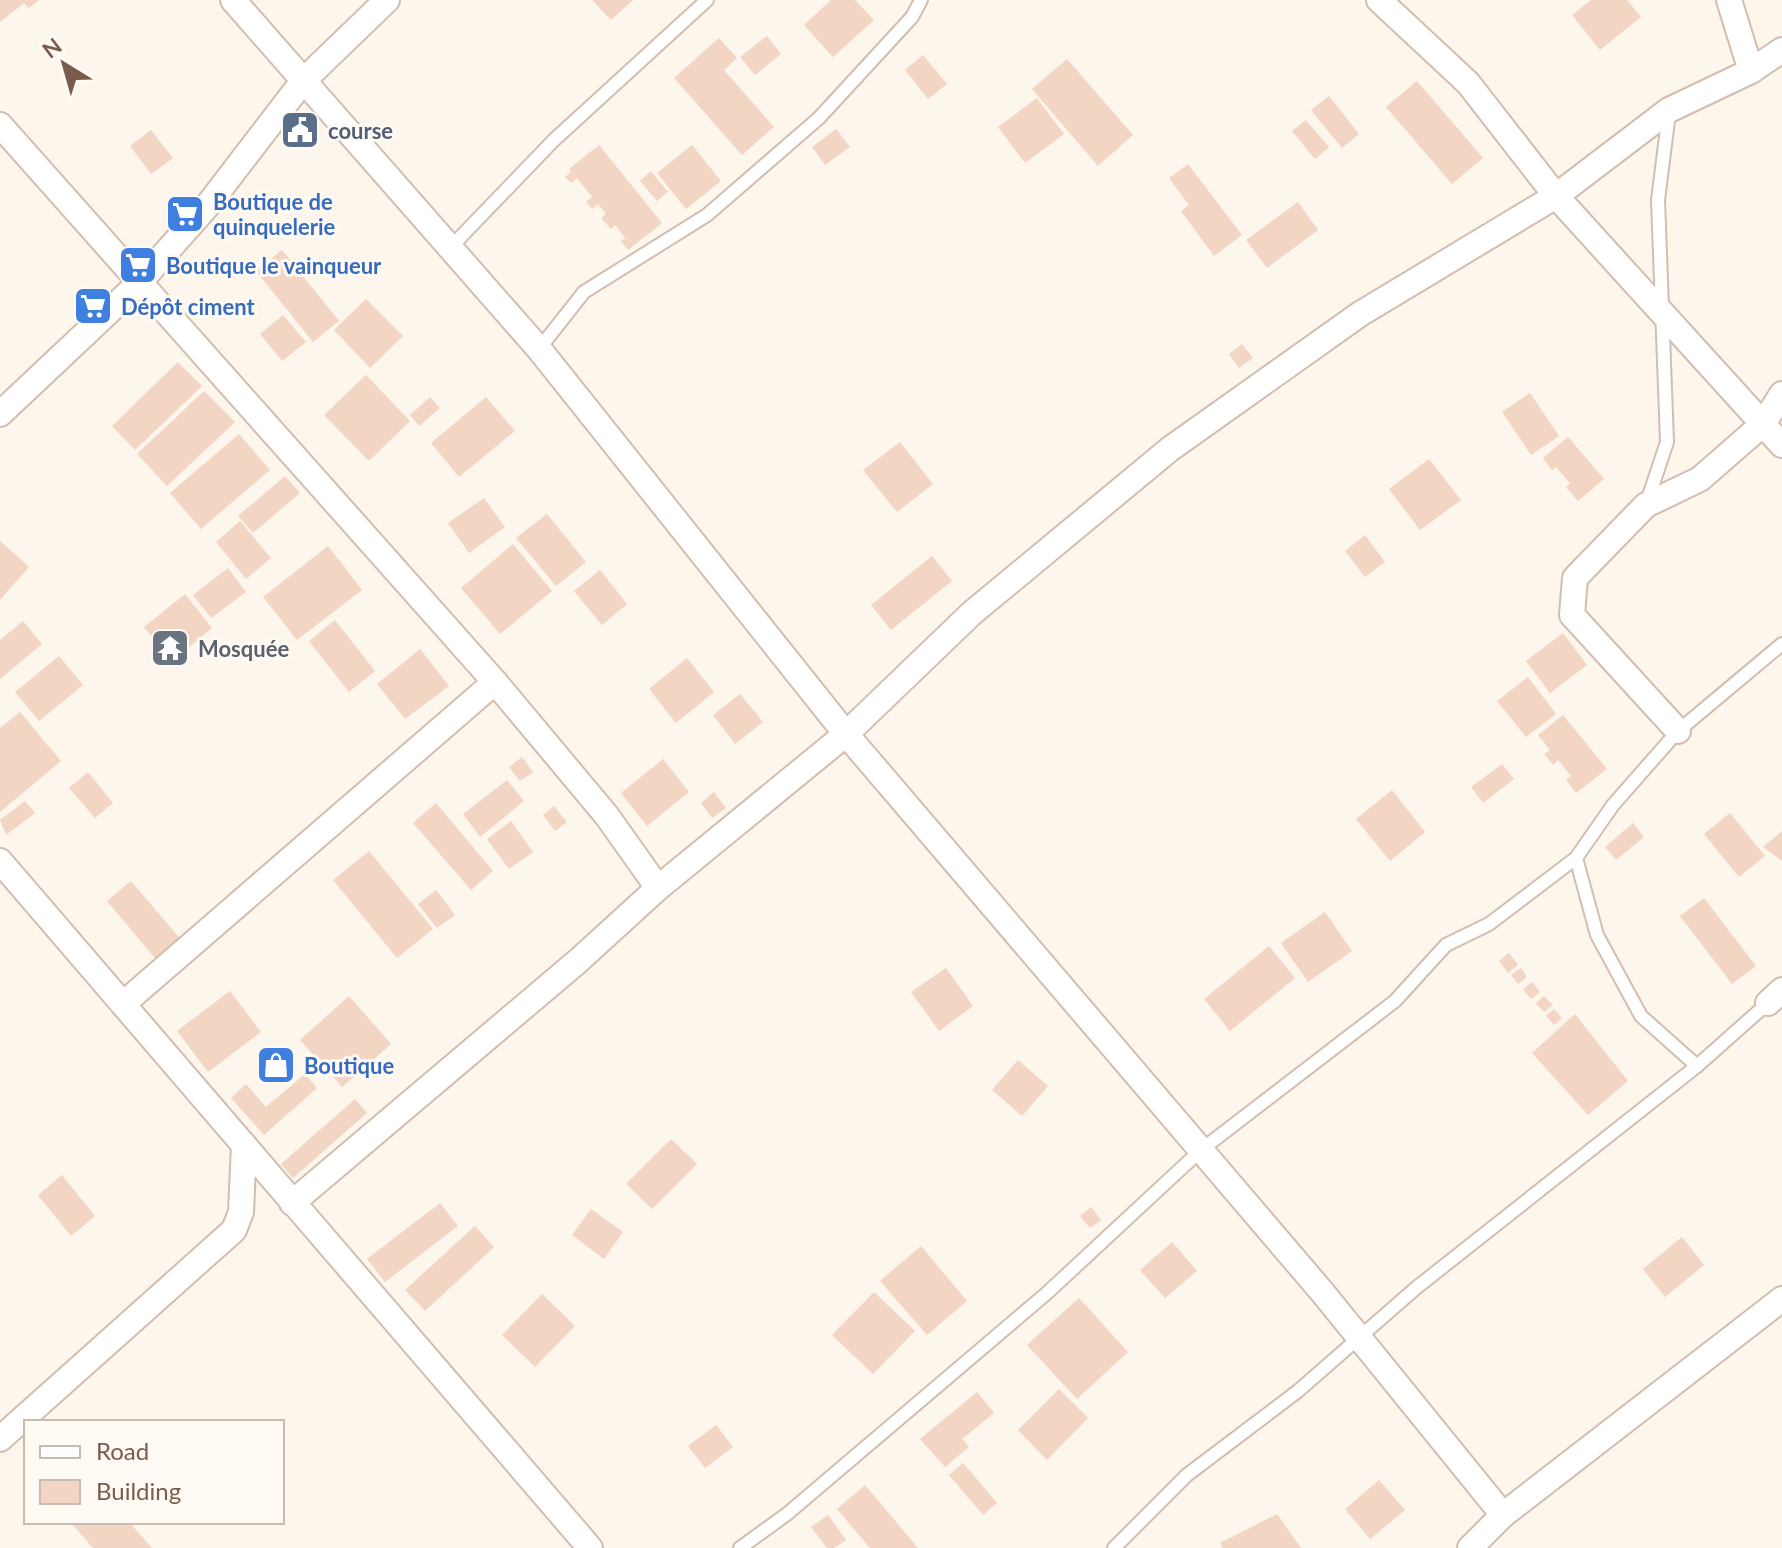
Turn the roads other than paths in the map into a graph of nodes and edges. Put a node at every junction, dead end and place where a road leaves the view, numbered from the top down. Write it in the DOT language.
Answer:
graph roads {
  1 [pos="233,0"];
  2 [pos="387,0"];
  3 [pos="707,0"];
  4 [pos="921,0"];
  5 [pos="1379,0"];
  6 [pos="1729,0"];
  7 [pos="1782,50"];
  8 [pos="1751,71"];
  9 [pos="303,81"];
  10 [pos="1669,110"];
  11 [pos="0,125"];
  12 [pos="1556,196"];
  13 [pos="450,248"];
  14 [pos="138,284"];
  15 [pos="1664,310"];
  16 [pos="539,349"];
  17 [pos="1782,394"];
  18 [pos="0,414"];
  19 [pos="1763,424"];
  20 [pos="1782,445"];
  21 [pos="1646,505"];
  22 [pos="1782,644"];
  23 [pos="495,682"];
  24 [pos="1678,731"];
  25 [pos="846,734"];
  26 [pos="1576,858"];
  27 [pos="0,861"];
  28 [pos="658,888"];
  29 [pos="1775,996"];
  30 [pos="123,1004"];
  31 [pos="1697,1066"];
  32 [pos="244,1145"];
  33 [pos="1201,1150"];
  34 [pos="292,1203"];
  35 [pos="1782,1299"];
  36 [pos="1359,1338"];
  37 [pos="0,1439"];
  38 [pos="1503,1515"];
  39 [pos="590,1548"];
  40 [pos="740,1548"];
  41 [pos="1114,1548"];
  42 [pos="1470,1548"];
  1 -- 9 [label="street"];
  2 -- 9 [label="street"];
  3 -- 13 [label="lane"];
  4 -- 16 [label="lane"];
  5 -- 12 [label="street"];
  6 -- 8 [label="street"];
  7 -- 8 [label="street"];
  8 -- 10 [label="street"];
  9 -- 13 [label="street"];
  9 -- 14 [label="street"];
  10 -- 12 [label="street"];
  10 -- 15 [label="lane"];
  11 -- 14 [label="street"];
  12 -- 15 [label="street"];
  12 -- 25 [label="street"];
  13 -- 16 [label="street"];
  14 -- 18 [label="street"];
  14 -- 23 [label="street"];
  15 -- 19 [label="street"];
  15 -- 21 [label="lane"];
  16 -- 25 [label="street"];
  17 -- 19 [label="street"];
  19 -- 20 [label="street"];
  19 -- 21 [label="street"];
  21 -- 24 [label="street"];
  22 -- 24 [label="lane"];
  23 -- 28 [label="street"];
  23 -- 30 [label="street"];
  24 -- 26 [label="lane"];
  25 -- 28 [label="street"];
  25 -- 33 [label="street"];
  26 -- 31 [label="lane"];
  26 -- 33 [label="lane"];
  27 -- 30 [label="street"];
  28 -- 34 [label="street"];
  29 -- 31 [label="lane"];
  30 -- 32 [label="street"];
  31 -- 36 [label="lane"];
  32 -- 34 [label="street"];
  32 -- 37 [label="street"];
  33 -- 36 [label="street"];
  33 -- 40 [label="lane"];
  34 -- 39 [label="street"];
  35 -- 38 [label="street"];
  36 -- 38 [label="street"];
  36 -- 41 [label="lane"];
  38 -- 42 [label="street"];
}
